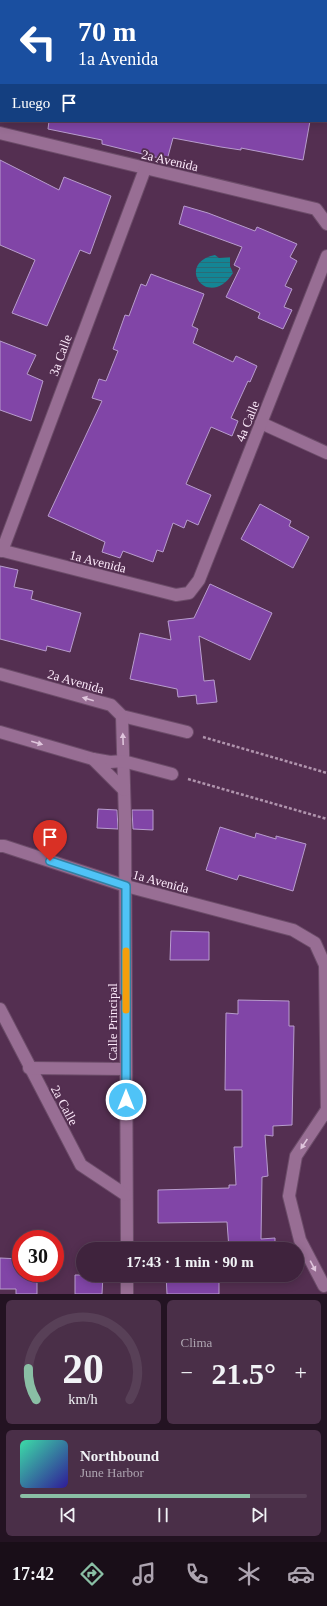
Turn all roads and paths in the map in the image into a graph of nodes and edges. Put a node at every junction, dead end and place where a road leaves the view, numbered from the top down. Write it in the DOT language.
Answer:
graph roads {
  1 [pos="0,133"];
  2 [pos="145,169"];
  3 [pos="327,224"];
  4 [pos="327,256"];
  5 [pos="261,423"];
  6 [pos="327,453"];
  7 [pos="1,550"];
  8 [pos="190,593"];
  9 [pos="0,674"];
  10 [pos="122,716"];
  11 [pos="0,732"];
  12 [pos="187,732"];
  13 [pos="93,759"];
  14 [pos="123,761"];
  15 [pos="327,773"];
  16 [pos="172,774"];
  17 [pos="124,790"];
  18 [pos="327,819"];
  19 [pos="0,846"];
  20 [pos="126,886"];
  21 [pos="0,1009"];
  22 [pos="30,1068"];
  23 [pos="126,1069"];
  24 [pos="327,1113"];
  25 [pos="126,1195"];
  26 [pos="127,1242"];
  27 [pos="127,1282"];
  28 [pos="325,1286"];
  29 [pos="127,1294"];
  1 -- 2 [label="street, 2a Avenida"];
  2 -- 3 [label="street, 2a Avenida"];
  2 -- 7 [label="street, 3a Calle"];
  4 -- 5 [label="street, 4a Calle"];
  5 -- 6 [label="street"];
  5 -- 8 [label="street, 4a Calle"];
  7 -- 8 [label="street, 1a Avenida"];
  10 -- 9 [label="street, 2a Avenida, one-way"];
  10 -- 12 [label="street, 2a Avenida"];
  14 -- 10 [label="street, Calle Principal, one-way"];
  11 -- 13 [label="street, one-way"];
  12 -- 15 [label="path"];
  13 -- 14 [label="street"];
  13 -- 17 [label="street"];
  14 -- 16 [label="street"];
  14 -- 17 [label="street, Calle Principal"];
  16 -- 18 [label="path"];
  17 -- 20 [label="street, Calle Principal"];
  19 -- 20 [label="street, 1a Avenida"];
  20 -- 23 [label="street, Calle Principal"];
  20 -- 24 [label="street, 1a Avenida"];
  21 -- 22 [label="street, 2a Calle"];
  22 -- 23 [label="street"];
  22 -- 25 [label="street, 2a Calle"];
  23 -- 25 [label="street, Calle Principal"];
  24 -- 28 [label="street, one-way"];
  25 -- 26 [label="street, Calle Principal"];
  27 -- 29 [label="street"];
}
